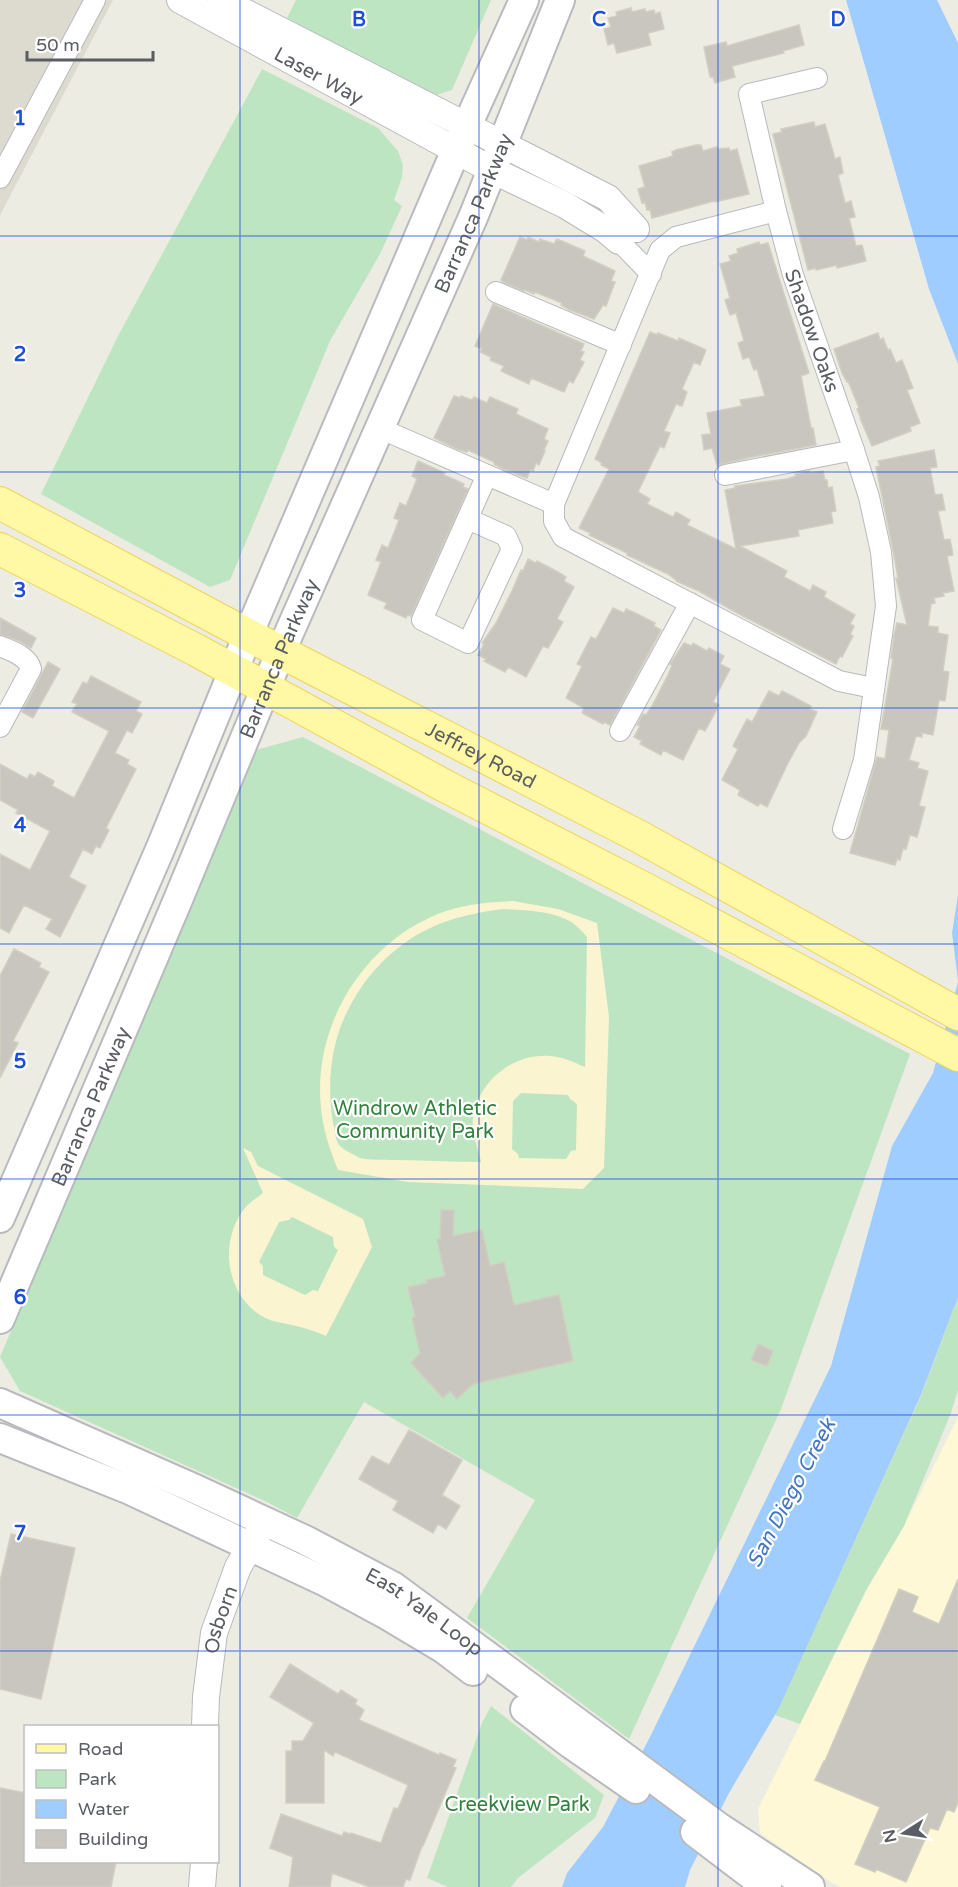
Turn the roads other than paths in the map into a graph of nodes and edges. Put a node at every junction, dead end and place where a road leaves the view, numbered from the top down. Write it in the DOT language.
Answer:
graph roads {
  1 [pos="95,0"];
  2 [pos="180,0"];
  3 [pos="220,0"];
  4 [pos="524,0"];
  5 [pos="560,0"];
  6 [pos="817,78"];
  7 [pos="462,138"];
  8 [pos="497,157"];
  9 [pos="0,178"];
  10 [pos="776,211"];
  11 [pos="627,235"];
  12 [pos="660,250"];
  13 [pos="651,274"];
  14 [pos="496,292"];
  15 [pos="621,345"];
  16 [pos="379,429"];
  17 [pos="854,450"];
  18 [pos="487,475"];
  19 [pos="725,475"];
  20 [pos="0,502"];
  21 [pos="555,504"];
  22 [pos="468,519"];
  23 [pos="0,549"];
  24 [pos="690,603"];
  25 [pos="248,634"];
  26 [pos="0,646"];
  27 [pos="281,651"];
  28 [pos="234,671"];
  29 [pos="873,688"];
  30 [pos="266,689"];
  31 [pos="0,727"];
  32 [pos="620,731"];
  33 [pos="843,829"];
  34 [pos="958,1014"];
  35 [pos="958,1055"];
  36 [pos="0,1218"];
  37 [pos="0,1319"];
  38 [pos="0,1403"];
  39 [pos="0,1438"];
  40 [pos="257,1534"];
  41 [pos="206,1725"];
  42 [pos="716,1837"];
  43 [pos="204,1863"];
  44 [pos="202,1887"];
  45 [pos="767,1887"];
  46 [pos="810,1887"];
  1 -- 9 [label="street"];
  2 -- 7 [label="street, Laser Way"];
  3 -- 7 [label="street, Laser Way"];
  4 -- 7 [label="main road, Barranca Parkway"];
  5 -- 8 [label="main road, Barranca Parkway"];
  6 -- 10 [label="street, Shadow Oaks"];
  7 -- 8 [label="street"];
  7 -- 25 [label="main road, Barranca Parkway"];
  8 -- 11 [label="street"];
  8 -- 16 [label="main road, Barranca Parkway"];
  10 -- 12 [label="street"];
  10 -- 17 [label="street, Shadow Oaks"];
  11 -- 12 [label="street"];
  11 -- 13 [label="street"];
  12 -- 13 [label="street"];
  13 -- 15 [label="street"];
  14 -- 15 [label="street"];
  15 -- 21 [label="street"];
  16 -- 18 [label="street"];
  16 -- 27 [label="main road, Barranca Parkway"];
  17 -- 19 [label="street"];
  17 -- 29 [label="street, Shadow Oaks"];
  18 -- 21 [label="street"];
  18 -- 22 [label="street"];
  20 -- 25 [label="main road, Jeffrey Road"];
  21 -- 24 [label="street"];
  22 -- 22 [label="street"];
  23 -- 28 [label="main road"];
  24 -- 29 [label="street"];
  24 -- 32 [label="street"];
  25 -- 27 [label="main road, Jeffrey Road"];
  25 -- 28 [label="main road, Barranca Parkway"];
  26 -- 31 [label="street"];
  27 -- 30 [label="main road, Barranca Parkway"];
  27 -- 34 [label="main road, Jeffrey Road"];
  28 -- 30 [label="main road"];
  28 -- 36 [label="main road, Barranca Parkway"];
  29 -- 33 [label="street, Shadow Oaks"];
  30 -- 35 [label="main road"];
  30 -- 37 [label="main road, Barranca Parkway"];
  38 -- 40 [label="main road, East Yale Loop"];
  39 -- 40 [label="main road, East Yale Loop"];
  40 -- 41 [label="street, Osborn"];
  40 -- 42 [label="main road, East Yale Loop"];
  42 -- 45 [label="main road, East Yale Loop"];
  42 -- 46 [label="main road, East Yale Loop"];
  43 -- 44 [label="street"];
}
